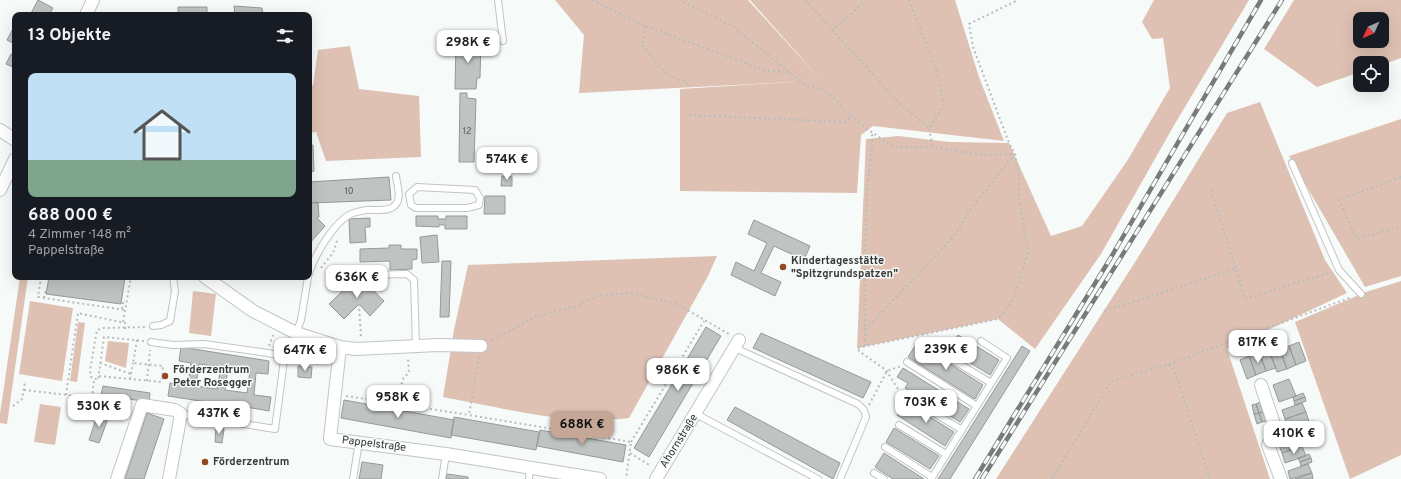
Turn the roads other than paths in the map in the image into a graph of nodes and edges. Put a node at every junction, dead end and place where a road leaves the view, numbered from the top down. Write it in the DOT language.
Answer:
graph roads {
  1 [pos="94,0"];
  2 [pos="498,0"];
  3 [pos="88,12"];
  4 [pos="503,41"];
  5 [pos="0,130"];
  6 [pos="12,138"];
  7 [pos="1292,163"];
  8 [pos="12,165"];
  9 [pos="396,176"];
  10 [pos="0,190"];
  11 [pos="398,199"];
  12 [pos="409,199"];
  13 [pos="312,266"];
  14 [pos="363,275"];
  15 [pos="173,280"];
  16 [pos="209,280"];
  17 [pos="308,280"];
  18 [pos="1361,294"];
  19 [pos="153,326"];
  20 [pos="296,333"];
  21 [pos="981,341"];
  22 [pos="151,344"];
  23 [pos="737,344"];
  24 [pos="411,346"];
  25 [pos="481,346"];
  26 [pos="930,346"];
  27 [pos="340,347"];
  28 [pos="284,360"];
  29 [pos="300,360"];
  30 [pos="907,362"];
  31 [pos="991,383"];
  32 [pos="1261,385"];
  33 [pos="903,394"];
  34 [pos="977,406"];
  35 [pos="181,414"];
  36 [pos="696,414"];
  37 [pos="899,425"];
  38 [pos="962,430"];
  39 [pos="359,442"];
  40 [pos="885,447"];
  41 [pos="446,454"];
  42 [pos="946,454"];
  43 [pos="874,473"];
  44 [pos="530,474"];
  45 [pos="658,477"];
  46 [pos="932,478"];
  47 [pos="117,479"];
  48 [pos="170,479"];
  49 [pos="353,479"];
  50 [pos="442,479"];
  51 [pos="600,479"];
  52 [pos="818,479"];
  53 [pos="840,479"];
  54 [pos="884,479"];
  55 [pos="1281,479"];
  1 -- 3 [label="street"];
  2 -- 4 [label="lane"];
  5 -- 6 [label="street"];
  7 -- 18 [label="lane"];
  8 -- 10 [label="street"];
  9 -- 11 [label="lane"];
  11 -- 12 [label="lane"];
  11 -- 13 [label="lane"];
  12 -- 12 [label="lane"];
  14 -- 24 [label="lane"];
  15 -- 19 [label="lane"];
  16 -- 20 [label="street"];
  17 -- 20 [label="lane"];
  20 -- 27 [label="street"];
  21 -- 31 [label="lane"];
  22 -- 28 [label="lane"];
  23 -- 36 [label="street, Ahornstraße"];
  23 -- 53 [label="lane"];
  24 -- 25 [label="street"];
  24 -- 27 [label="street"];
  26 -- 31 [label="lane"];
  27 -- 39 [label="street, Pappelstraße"];
  28 -- 29 [label="lane"];
  28 -- 35 [label="lane"];
  30 -- 34 [label="lane"];
  31 -- 34 [label="lane"];
  32 -- 55 [label="street"];
  33 -- 38 [label="lane"];
  34 -- 38 [label="lane"];
  35 -- 47 [label="street"];
  35 -- 48 [label="street"];
  36 -- 45 [label="street, Ahornstraße"];
  36 -- 52 [label="lane"];
  37 -- 42 [label="lane"];
  38 -- 42 [label="lane"];
  39 -- 41 [label="street, Pappelstraße"];
  39 -- 49 [label="lane"];
  40 -- 46 [label="lane"];
  41 -- 44 [label="street, Pappelstraße"];
  41 -- 50 [label="lane"];
  42 -- 46 [label="lane"];
  43 -- 54 [label="lane"];
  44 -- 51 [label="street, Pappelstraße"];
}
